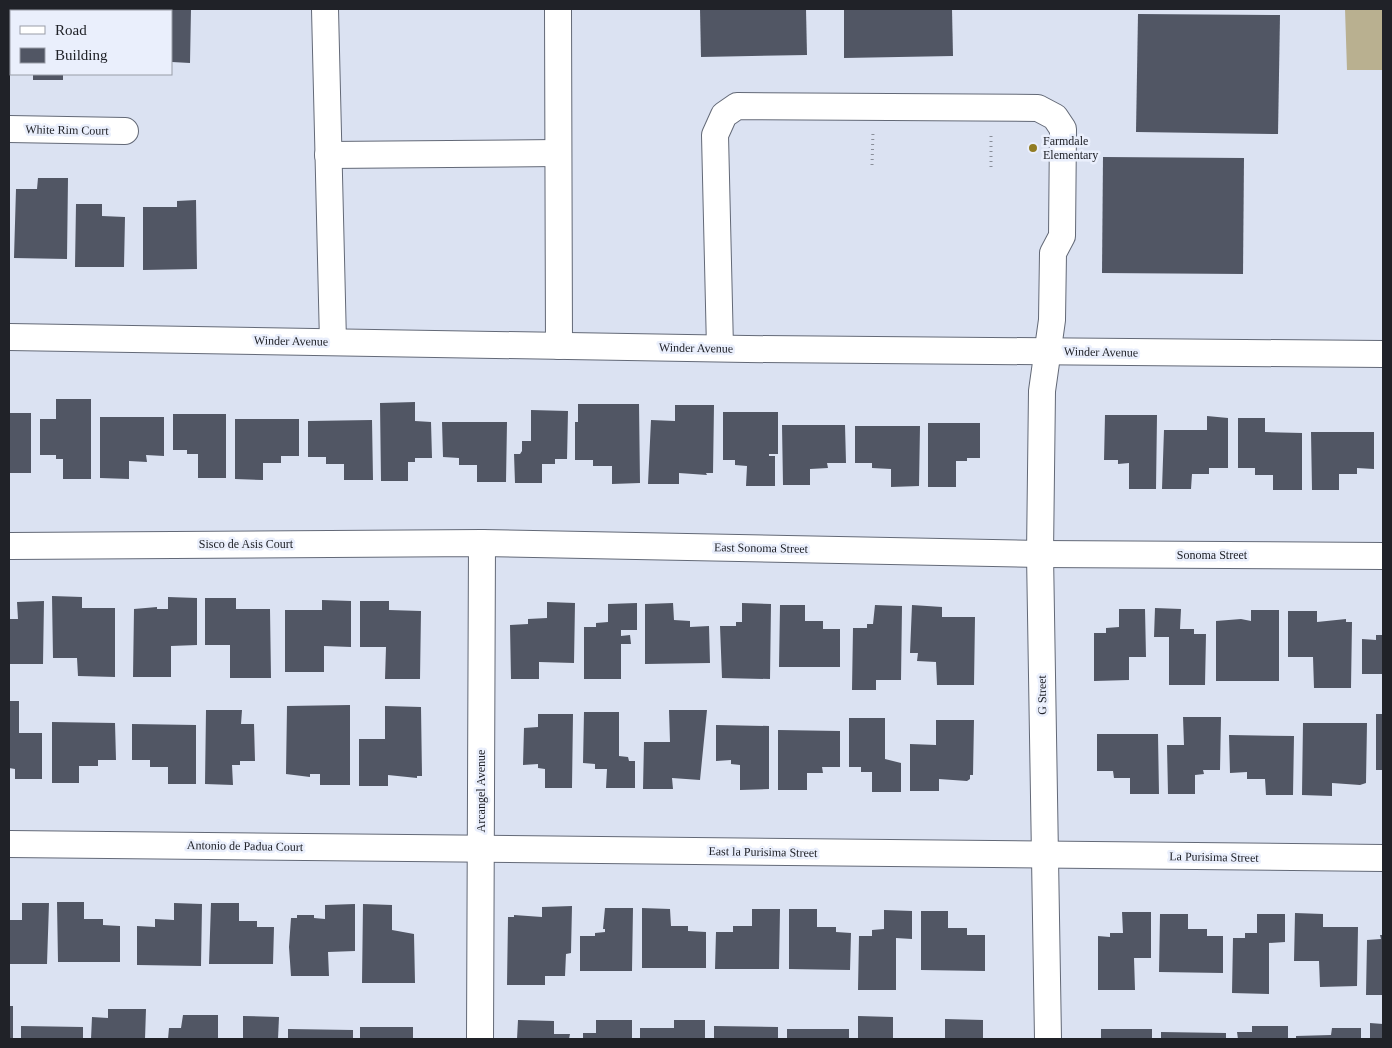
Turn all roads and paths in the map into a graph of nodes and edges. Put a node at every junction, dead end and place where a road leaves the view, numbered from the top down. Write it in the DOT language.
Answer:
graph roads {
  1 [pos="325,9"];
  2 [pos="558,9"];
  3 [pos="992,108"];
  4 [pos="9,129"];
  5 [pos="125,131"];
  6 [pos="558,153"];
  7 [pos="328,155"];
  8 [pos="991,167"];
  9 [pos="9,337"];
  10 [pos="333,342"];
  11 [pos="559,346"];
  12 [pos="720,348"];
  13 [pos="1048,351"];
  14 [pos="1383,354"];
  15 [pos="482,543"];
  16 [pos="9,546"];
  17 [pos="1040,554"];
  18 [pos="1383,556"];
  19 [pos="9,844"];
  20 [pos="481,849"];
  21 [pos="1045,855"];
  22 [pos="1383,858"];
  23 [pos="480,1039"];
  24 [pos="1048,1039"];
  1 -- 7 [label="street"];
  2 -- 6 [label="street"];
  3 -- 8 [label="path"];
  3 -- 12 [label="street"];
  3 -- 13 [label="street, G Street"];
  4 -- 5 [label="street, White Rim Court"];
  6 -- 7 [label="street"];
  6 -- 11 [label="street"];
  7 -- 10 [label="street"];
  9 -- 10 [label="street, Winder Avenue"];
  10 -- 11 [label="street, Winder Avenue"];
  11 -- 12 [label="street, Winder Avenue"];
  12 -- 13 [label="street, Winder Avenue"];
  13 -- 14 [label="street, Winder Avenue"];
  13 -- 17 [label="street, G Street"];
  15 -- 16 [label="street, Sisco de Asis Court"];
  15 -- 17 [label="street, East Sonoma Street"];
  15 -- 20 [label="street, Arcangel Avenue"];
  17 -- 18 [label="street, Sonoma Street"];
  17 -- 21 [label="street, G Street"];
  19 -- 20 [label="street, Antonio de Padua Court"];
  20 -- 21 [label="street, East la Purisima Street"];
  20 -- 23 [label="street, Arcangel Avenue"];
  21 -- 22 [label="street, La Purisima Street"];
  21 -- 24 [label="street, G Street"];
}
